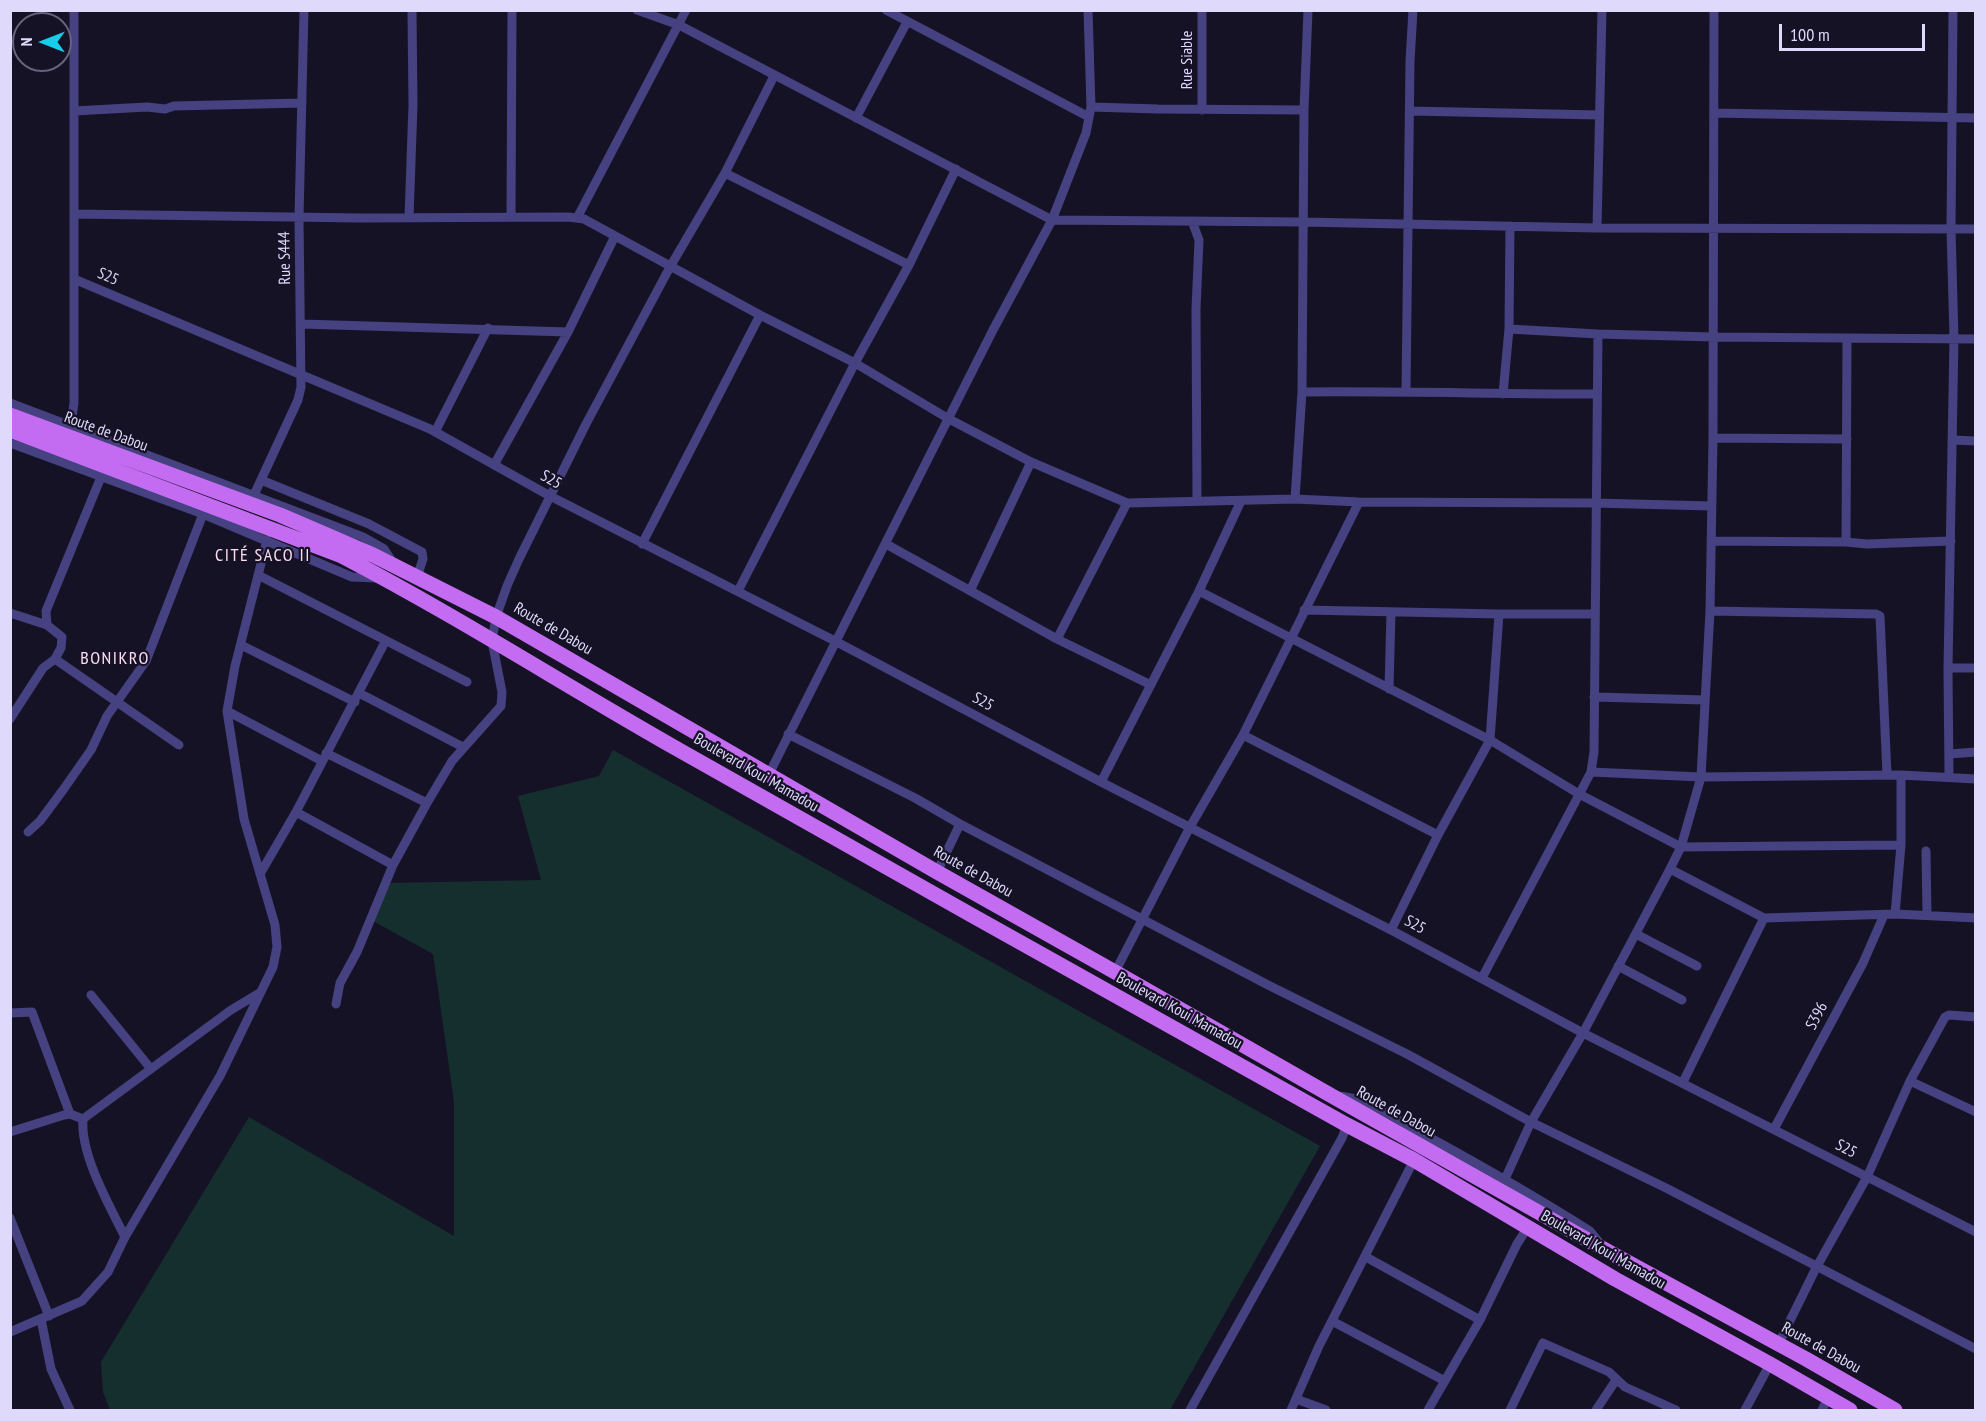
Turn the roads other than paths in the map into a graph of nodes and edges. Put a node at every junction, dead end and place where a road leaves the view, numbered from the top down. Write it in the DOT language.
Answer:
graph roads {
  1 [pos="74,10"];
  2 [pos="304,10"];
  3 [pos="412,10"];
  4 [pos="512,10"];
  5 [pos="638,10"];
  6 [pos="686,10"];
  7 [pos="886,10"];
  8 [pos="1088,10"];
  9 [pos="1202,10"];
  10 [pos="1308,10"];
  11 [pos="1413,10"];
  12 [pos="1602,10"];
  13 [pos="1714,10"];
  14 [pos="1953,10"];
  15 [pos="907,22"];
  16 [pos="679,25"];
  17 [pos="774,76"];
  18 [pos="302,103"];
  19 [pos="1090,107"];
  20 [pos="1202,110"];
  21 [pos="1305,110"];
  22 [pos="74,111"];
  23 [pos="1410,111"];
  24 [pos="1714,113"];
  25 [pos="1599,115"];
  26 [pos="1089,117"];
  27 [pos="1952,117"];
  28 [pos="856,118"];
  29 [pos="1976,118"];
  30 [pos="956,169"];
  31 [pos="725,172"];
  32 [pos="74,214"];
  33 [pos="299,217"];
  34 [pos="511,217"];
  35 [pos="409,218"];
  36 [pos="577,218"];
  37 [pos="1052,220"];
  38 [pos="1192,220"];
  39 [pos="1303,222"];
  40 [pos="1408,224"];
  41 [pos="1510,226"];
  42 [pos="1597,228"];
  43 [pos="1714,228"];
  44 [pos="1951,229"];
  45 [pos="1976,229"];
  46 [pos="615,236"];
  47 [pos="909,265"];
  48 [pos="670,267"];
  49 [pos="74,279"];
  50 [pos="760,315"];
  51 [pos="301,324"];
  52 [pos="488,328"];
  53 [pos="1509,329"];
  54 [pos="568,332"];
  55 [pos="1598,334"];
  56 [pos="1714,337"];
  57 [pos="1954,338"];
  58 [pos="1846,339"];
  59 [pos="1976,339"];
  60 [pos="855,363"];
  61 [pos="302,374"];
  62 [pos="1406,391"];
  63 [pos="1302,392"];
  64 [pos="1503,394"];
  65 [pos="1597,394"];
  66 [pos="10,403"];
  67 [pos="10,415"];
  68 [pos="948,419"];
  69 [pos="71,425"];
  70 [pos="10,430"];
  71 [pos="435,432"];
  72 [pos="1713,438"];
  73 [pos="1847,438"];
  74 [pos="1952,440"];
  75 [pos="1976,441"];
  76 [pos="10,442"];
  77 [pos="1031,462"];
  78 [pos="494,465"];
  79 [pos="101,477"];
  80 [pos="261,480"];
  81 [pos="254,495"];
  82 [pos="550,496"];
  83 [pos="1295,499"];
  84 [pos="1197,500"];
  85 [pos="1241,501"];
  86 [pos="1359,502"];
  87 [pos="1595,503"];
  88 [pos="1127,504"];
  89 [pos="1711,506"];
  90 [pos="203,514"];
  91 [pos="369,524"];
  92 [pos="363,537"];
  93 [pos="267,540"];
  94 [pos="1711,541"];
  95 [pos="1952,541"];
  96 [pos="1846,542"];
  97 [pos="642,544"];
  98 [pos="886,544"];
  99 [pos="394,565"];
  100 [pos="258,575"];
  101 [pos="417,577"];
  102 [pos="384,578"];
  103 [pos="738,591"];
  104 [pos="970,591"];
  105 [pos="1199,591"];
  106 [pos="1304,610"];
  107 [pos="1710,611"];
  108 [pos="1391,612"];
  109 [pos="10,614"];
  110 [pos="1499,614"];
  111 [pos="1594,614"];
  112 [pos="496,617"];
  113 [pos="47,625"];
  114 [pos="1057,639"];
  115 [pos="1291,640"];
  116 [pos="492,641"];
  117 [pos="835,641"];
  118 [pos="385,642"];
  119 [pos="241,645"];
  120 [pos="55,659"];
  121 [pos="1948,668"];
  122 [pos="1976,668"];
  123 [pos="467,682"];
  124 [pos="1151,685"];
  125 [pos="1389,689"];
  126 [pos="359,693"];
  127 [pos="1594,697"];
  128 [pos="1705,700"];
  129 [pos="118,702"];
  130 [pos="355,702"];
  131 [pos="227,711"];
  132 [pos="10,719"];
  133 [pos="788,734"];
  134 [pos="1243,735"];
  135 [pos="1490,741"];
  136 [pos="179,745"];
  137 [pos="463,747"];
  138 [pos="1976,752"];
  139 [pos="1949,754"];
  140 [pos="324,757"];
  141 [pos="1592,772"];
  142 [pos="769,774"];
  143 [pos="1901,774"];
  144 [pos="1887,775"];
  145 [pos="1949,776"];
  146 [pos="1701,777"];
  147 [pos="1976,779"];
  148 [pos="1101,782"];
  149 [pos="1579,794"];
  150 [pos="427,802"];
  151 [pos="296,812"];
  152 [pos="960,825"];
  153 [pos="1190,827"];
  154 [pos="28,832"];
  155 [pos="1437,835"];
  156 [pos="1901,845"];
  157 [pos="1681,847"];
  158 [pos="1926,851"];
  159 [pos="393,865"];
  160 [pos="1670,870"];
  161 [pos="937,872"];
  162 [pos="260,874"];
  163 [pos="1895,914"];
  164 [pos="1884,915"];
  165 [pos="1927,915"];
  166 [pos="1143,918"];
  167 [pos="1764,918"];
  168 [pos="1976,918"];
  169 [pos="1391,930"];
  170 [pos="1636,934"];
  171 [pos="1618,966"];
  172 [pos="1697,966"];
  173 [pos="1115,972"];
  174 [pos="1482,978"];
  175 [pos="262,991"];
  176 [pos="91,995"];
  177 [pos="1682,1000"];
  178 [pos="336,1004"];
  179 [pos="10,1013"];
  180 [pos="1976,1017"];
  181 [pos="1583,1033"];
  182 [pos="151,1069"];
  183 [pos="1910,1081"];
  184 [pos="1683,1082"];
  185 [pos="1332,1096"];
  186 [pos="1976,1112"];
  187 [pos="70,1114"];
  188 [pos="83,1119"];
  189 [pos="1531,1122"];
  190 [pos="1347,1125"];
  191 [pos="1774,1129"];
  192 [pos="10,1132"];
  193 [pos="1414,1161"];
  194 [pos="1866,1177"];
  195 [pos="1505,1179"];
  196 [pos="10,1218"];
  197 [pos="1528,1227"];
  198 [pos="1976,1232"];
  199 [pos="125,1237"];
  200 [pos="1609,1252"];
  201 [pos="1366,1257"];
  202 [pos="1816,1268"];
  203 [pos="45,1318"];
  204 [pos="1479,1320"];
  205 [pos="1332,1321"];
  206 [pos="10,1332"];
  207 [pos="1778,1345"];
  208 [pos="1976,1349"];
  209 [pos="1770,1364"];
  210 [pos="1616,1380"];
  211 [pos="1445,1381"];
  212 [pos="1296,1399"];
  213 [pos="1825,1404"];
  214 [pos="70,1410"];
  215 [pos="1190,1410"];
  216 [pos="1291,1410"];
  217 [pos="1326,1410"];
  218 [pos="1428,1410"];
  219 [pos="1510,1410"];
  220 [pos="1596,1410"];
  221 [pos="1676,1410"];
  222 [pos="1745,1410"];
  223 [pos="1850,1410"];
  224 [pos="1895,1410"];
  1 -- 22 [label="street"];
  2 -- 18 [label="street, Rue S444"];
  3 -- 35 [label="street"];
  4 -- 34 [label="street"];
  5 -- 16 [label="street"];
  6 -- 16 [label="street"];
  7 -- 15 [label="street"];
  8 -- 19 [label="street"];
  9 -- 20 [label="street, Rue Siable"];
  10 -- 21 [label="street"];
  11 -- 23 [label="street"];
  12 -- 25 [label="street"];
  13 -- 24 [label="street"];
  14 -- 27 [label="street"];
  15 -- 26 [label="street"];
  15 -- 28 [label="street"];
  16 -- 17 [label="street"];
  16 -- 36 [label="street"];
  17 -- 28 [label="street"];
  17 -- 31 [label="street"];
  18 -- 22 [label="street"];
  18 -- 33 [label="street, Rue S444"];
  19 -- 20 [label="street"];
  19 -- 26 [label="street"];
  20 -- 21 [label="street"];
  21 -- 39 [label="street"];
  22 -- 32 [label="street"];
  23 -- 25 [label="street"];
  23 -- 40 [label="street"];
  24 -- 27 [label="street"];
  24 -- 43 [label="street"];
  25 -- 42 [label="street"];
  26 -- 37 [label="street"];
  27 -- 29 [label="street"];
  27 -- 44 [label="street"];
  28 -- 30 [label="street"];
  30 -- 37 [label="street"];
  30 -- 47 [label="street"];
  31 -- 47 [label="street"];
  31 -- 48 [label="street"];
  32 -- 33 [label="street"];
  32 -- 49 [label="street"];
  33 -- 35 [label="street"];
  33 -- 51 [label="street, Rue S444"];
  34 -- 35 [label="street"];
  34 -- 36 [label="street"];
  36 -- 46 [label="street"];
  37 -- 38 [label="street"];
  37 -- 68 [label="street"];
  38 -- 39 [label="street"];
  38 -- 84 [label="street"];
  39 -- 40 [label="street"];
  39 -- 63 [label="street"];
  40 -- 41 [label="street"];
  40 -- 62 [label="street"];
  41 -- 42 [label="street"];
  41 -- 53 [label="street"];
  42 -- 43 [label="street"];
  43 -- 44 [label="street"];
  43 -- 56 [label="street"];
  44 -- 45 [label="street"];
  44 -- 57 [label="street"];
  46 -- 48 [label="street"];
  46 -- 54 [label="street"];
  47 -- 60 [label="street"];
  48 -- 50 [label="street"];
  48 -- 82 [label="street"];
  49 -- 61 [label="street, S25"];
  49 -- 69 [label="street"];
  50 -- 60 [label="street"];
  50 -- 97 [label="street"];
  51 -- 52 [label="street"];
  51 -- 61 [label="street, Rue S444"];
  52 -- 54 [label="street"];
  52 -- 71 [label="street"];
  53 -- 55 [label="street"];
  53 -- 64 [label="street"];
  54 -- 78 [label="street"];
  55 -- 56 [label="street"];
  55 -- 65 [label="street"];
  56 -- 58 [label="street"];
  56 -- 72 [label="street"];
  57 -- 58 [label="street"];
  57 -- 59 [label="street"];
  57 -- 74 [label="street"];
  58 -- 73 [label="street"];
  60 -- 68 [label="street"];
  60 -- 103 [label="street"];
  61 -- 71 [label="street, S25"];
  61 -- 80 [label="street, Rue S444"];
  62 -- 63 [label="street"];
  62 -- 64 [label="street"];
  63 -- 83 [label="street"];
  64 -- 65 [label="street"];
  65 -- 87 [label="street"];
  66 -- 69 [label="street"];
  67 -- 99 [label="main road, Route de Dabou"];
  68 -- 77 [label="street"];
  68 -- 98 [label="street"];
  69 -- 81 [label="street"];
  70 -- 102 [label="main road, Route de Dabou"];
  71 -- 78 [label="street, S25"];
  72 -- 73 [label="street"];
  72 -- 89 [label="street"];
  73 -- 96 [label="street"];
  74 -- 75 [label="street"];
  74 -- 95 [label="street"];
  76 -- 79 [label="street"];
  77 -- 88 [label="street"];
  77 -- 104 [label="street"];
  78 -- 82 [label="street, S25"];
  79 -- 90 [label="street"];
  79 -- 113 [label="street"];
  80 -- 81 [label="street, Rue S444"];
  80 -- 91 [label="street"];
  81 -- 92 [label="street"];
  82 -- 97 [label="street, S25"];
  82 -- 112 [label="street"];
  83 -- 85 [label="street"];
  83 -- 86 [label="street"];
  84 -- 85 [label="street"];
  84 -- 88 [label="street"];
  85 -- 105 [label="street"];
  86 -- 87 [label="street"];
  86 -- 106 [label="street"];
  87 -- 89 [label="street"];
  87 -- 111 [label="street"];
  88 -- 114 [label="street"];
  89 -- 94 [label="street"];
  90 -- 93 [label="street"];
  90 -- 129 [label="street"];
  91 -- 92 [label="street"];
  91 -- 101 [label="street"];
  92 -- 99 [label="street"];
  93 -- 100 [label="street"];
  93 -- 102 [label="street"];
  94 -- 96 [label="street"];
  94 -- 107 [label="street"];
  95 -- 96 [label="street"];
  95 -- 121 [label="street"];
  97 -- 103 [label="street, S25"];
  98 -- 104 [label="street"];
  98 -- 117 [label="street"];
  99 -- 101 [label="main road, Route de Dabou"];
  100 -- 118 [label="street"];
  100 -- 119 [label="street"];
  101 -- 112 [label="main road, Route de Dabou"];
  102 -- 116 [label="main road, Route de Dabou"];
  103 -- 117 [label="street, S25"];
  104 -- 114 [label="street"];
  105 -- 115 [label="street"];
  105 -- 124 [label="street"];
  106 -- 108 [label="street"];
  106 -- 115 [label="street"];
  107 -- 128 [label="street"];
  107 -- 144 [label="street"];
  108 -- 110 [label="street"];
  108 -- 125 [label="street"];
  109 -- 113 [label="street"];
  110 -- 111 [label="street"];
  110 -- 135 [label="street"];
  111 -- 127 [label="street"];
  112 -- 116 [label="street"];
  112 -- 142 [label="main road, Route de Dabou"];
  113 -- 120 [label="street"];
  114 -- 124 [label="street"];
  115 -- 125 [label="street"];
  115 -- 134 [label="street"];
  116 -- 137 [label="street"];
  116 -- 190 [label="main road, Boulevard Koui Mamadou"];
  117 -- 133 [label="street"];
  117 -- 148 [label="street, S25"];
  118 -- 123 [label="street"];
  118 -- 126 [label="street"];
  119 -- 130 [label="street"];
  119 -- 131 [label="street"];
  120 -- 129 [label="street"];
  120 -- 132 [label="street"];
  121 -- 122 [label="street"];
  121 -- 139 [label="street"];
  124 -- 148 [label="street"];
  125 -- 135 [label="street"];
  126 -- 130 [label="street"];
  126 -- 137 [label="street"];
  127 -- 128 [label="street"];
  127 -- 141 [label="street"];
  128 -- 146 [label="street"];
  129 -- 136 [label="street"];
  129 -- 154 [label="street"];
  130 -- 140 [label="street"];
  131 -- 140 [label="street"];
  131 -- 162 [label="street"];
  133 -- 142 [label="street"];
  133 -- 152 [label="street"];
  134 -- 153 [label="street"];
  134 -- 155 [label="street"];
  135 -- 149 [label="street"];
  135 -- 155 [label="street"];
  137 -- 150 [label="street"];
  138 -- 139 [label="street"];
  139 -- 145 [label="street"];
  140 -- 150 [label="street"];
  140 -- 151 [label="street"];
  141 -- 146 [label="street"];
  141 -- 149 [label="street"];
  142 -- 161 [label="main road, Route de Dabou"];
  143 -- 144 [label="street"];
  143 -- 145 [label="street"];
  143 -- 156 [label="street"];
  144 -- 146 [label="street"];
  145 -- 147 [label="street"];
  146 -- 157 [label="street"];
  148 -- 153 [label="street, S25"];
  149 -- 157 [label="street"];
  149 -- 174 [label="street"];
  150 -- 159 [label="street"];
  151 -- 159 [label="street"];
  151 -- 162 [label="street"];
  152 -- 161 [label="street"];
  152 -- 166 [label="street"];
  153 -- 166 [label="street"];
  153 -- 169 [label="street, S25"];
  155 -- 169 [label="street"];
  156 -- 157 [label="street"];
  156 -- 163 [label="street"];
  157 -- 160 [label="street"];
  158 -- 165 [label="street"];
  159 -- 178 [label="street"];
  160 -- 167 [label="street"];
  160 -- 170 [label="street"];
  161 -- 173 [label="main road, Route de Dabou"];
  162 -- 175 [label="street"];
  163 -- 164 [label="street"];
  163 -- 165 [label="street"];
  164 -- 167 [label="street"];
  164 -- 191 [label="street, S396"];
  165 -- 168 [label="street"];
  166 -- 173 [label="street"];
  166 -- 189 [label="street"];
  167 -- 184 [label="street"];
  169 -- 174 [label="street, S25"];
  170 -- 171 [label="street"];
  170 -- 172 [label="street"];
  171 -- 177 [label="street"];
  171 -- 181 [label="street"];
  173 -- 185 [label="main road, Route de Dabou"];
  174 -- 181 [label="street, S25"];
  175 -- 182 [label="street"];
  175 -- 199 [label="street"];
  176 -- 182 [label="street"];
  179 -- 187 [label="street"];
  180 -- 183 [label="street"];
  181 -- 184 [label="street, S25"];
  181 -- 189 [label="street"];
  182 -- 188 [label="street"];
  183 -- 186 [label="street"];
  183 -- 194 [label="street"];
  184 -- 191 [label="street, S25"];
  185 -- 195 [label="street"];
  185 -- 200 [label="main road, Route de Dabou"];
  187 -- 188 [label="street"];
  187 -- 192 [label="street"];
  188 -- 199 [label="street"];
  189 -- 195 [label="street"];
  189 -- 202 [label="street"];
  190 -- 193 [label="main road, Boulevard Koui Mamadou"];
  190 -- 215 [label="street"];
  191 -- 194 [label="street, S25"];
  193 -- 197 [label="main road, Boulevard Koui Mamadou"];
  193 -- 201 [label="street"];
  194 -- 198 [label="street, S25"];
  194 -- 202 [label="street"];
  195 -- 200 [label="street"];
  196 -- 203 [label="street"];
  197 -- 204 [label="street"];
  197 -- 209 [label="main road, Boulevard Koui Mamadou"];
  199 -- 203 [label="street"];
  200 -- 207 [label="main road, Route de Dabou"];
  201 -- 204 [label="street"];
  201 -- 205 [label="street"];
  202 -- 207 [label="street"];
  202 -- 208 [label="street"];
  203 -- 206 [label="street"];
  203 -- 214 [label="street"];
  204 -- 211 [label="street"];
  205 -- 211 [label="street"];
  205 -- 212 [label="street"];
  207 -- 224 [label="main road, Route de Dabou"];
  209 -- 213 [label="main road, Boulevard Koui Mamadou"];
  209 -- 222 [label="street"];
  210 -- 219 [label="street"];
  210 -- 220 [label="street"];
  210 -- 221 [label="street"];
  211 -- 218 [label="street"];
  212 -- 216 [label="street"];
  212 -- 217 [label="street"];
  213 -- 223 [label="main road, Boulevard Koui Mamadou"];
}
